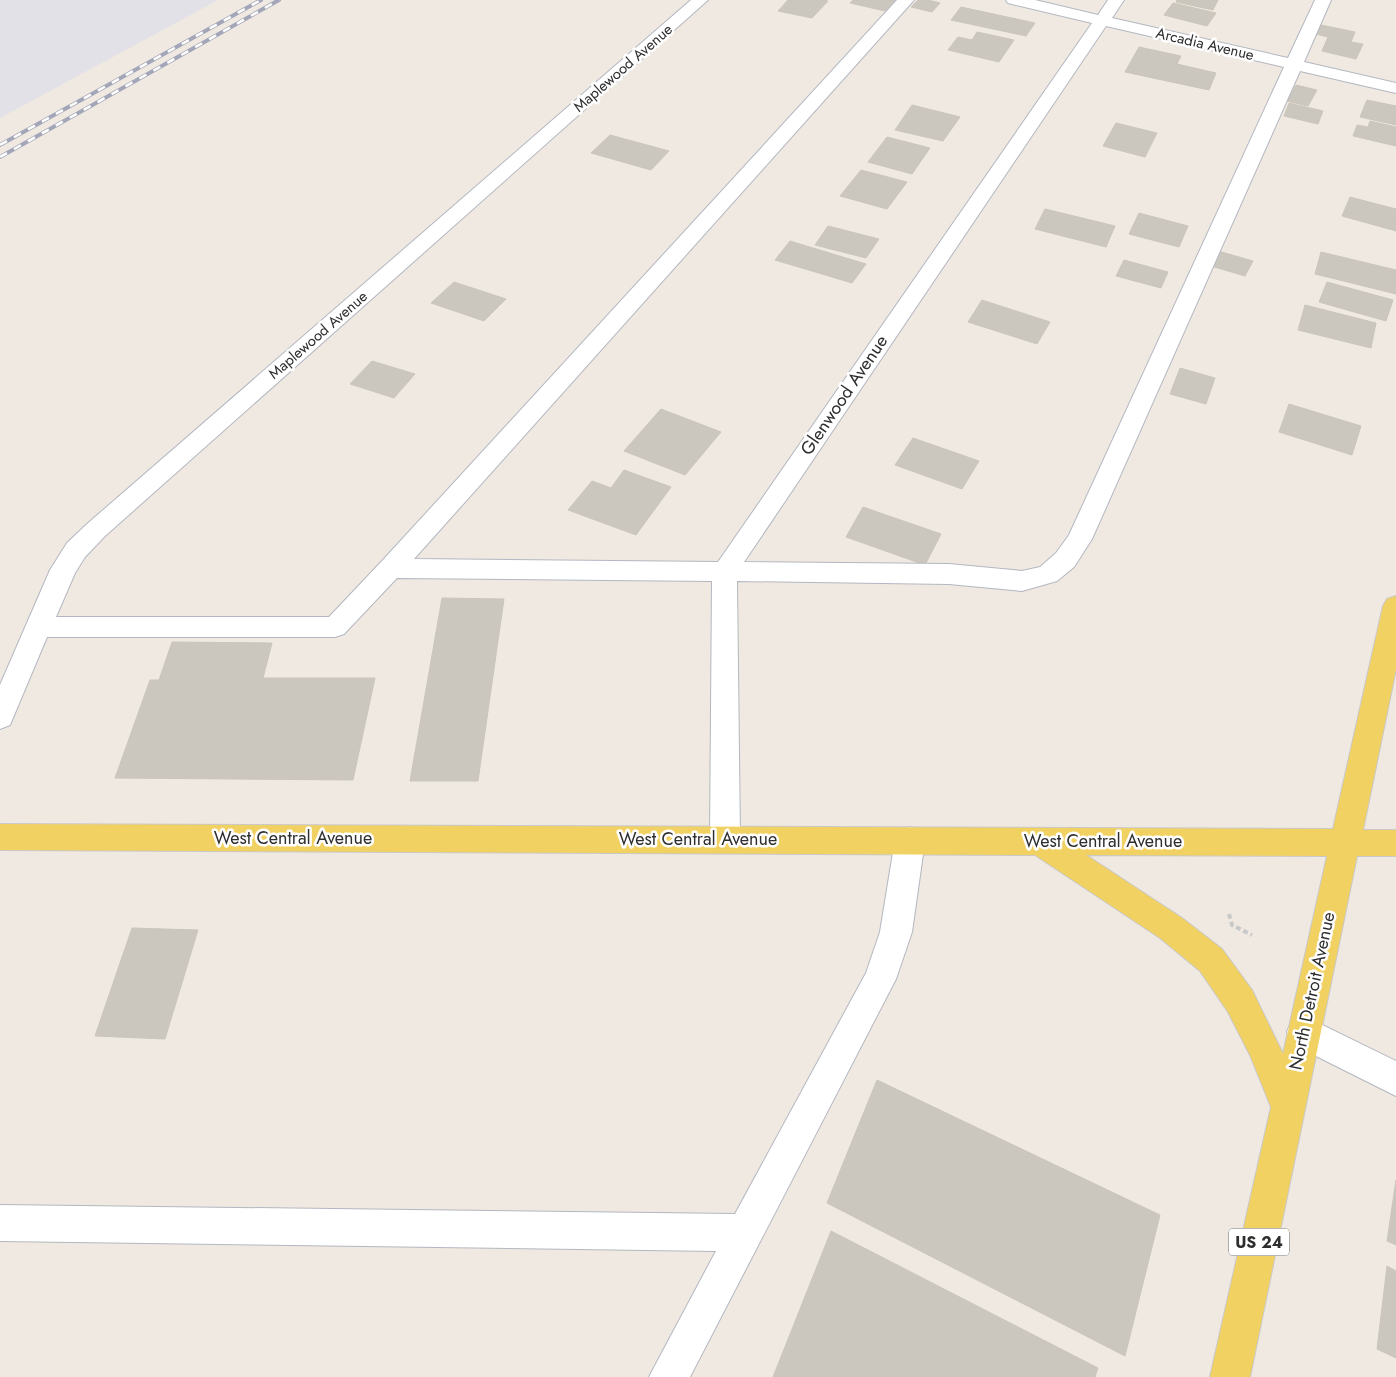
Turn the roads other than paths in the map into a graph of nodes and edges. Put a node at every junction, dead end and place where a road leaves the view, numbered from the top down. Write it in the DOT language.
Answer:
graph roads {
  1 [pos="700,0"];
  2 [pos="906,0"];
  3 [pos="1014,0"];
  4 [pos="1116,0"];
  5 [pos="1323,0"];
  6 [pos="1102,21"];
  7 [pos="1292,64"];
  8 [pos="1396,88"];
  9 [pos="391,568"];
  10 [pos="726,572"];
  11 [pos="1394,623"];
  12 [pos="39,627"];
  13 [pos="1390,674"];
  14 [pos="0,717"];
  15 [pos="0,837"];
  16 [pos="725,839"];
  17 [pos="910,840"];
  18 [pos="1039,841"];
  19 [pos="1344,843"];
  20 [pos="1396,843"];
  21 [pos="1304,1032"];
  22 [pos="1396,1079"];
  23 [pos="1288,1106"];
  24 [pos="0,1223"];
  25 [pos="746,1233"];
  26 [pos="669,1377"];
  27 [pos="1230,1377"];
  1 -- 12 [label="street, Maplewood Avenue"];
  2 -- 9 [label="street"];
  3 -- 6 [label="street, Arcadia Avenue"];
  4 -- 6 [label="street, Glenwood Avenue"];
  5 -- 7 [label="street"];
  6 -- 7 [label="street, Arcadia Avenue"];
  6 -- 10 [label="street, Glenwood Avenue"];
  7 -- 8 [label="street, Arcadia Avenue"];
  7 -- 10 [label="street"];
  9 -- 10 [label="street"];
  9 -- 12 [label="street"];
  10 -- 16 [label="street, Glenwood Avenue"];
  11 -- 13 [label="main road, North Detroit Avenue / US 24"];
  12 -- 14 [label="street, Maplewood Avenue"];
  13 -- 19 [label="main road, North Detroit Avenue / US 24"];
  15 -- 16 [label="main road, West Central Avenue"];
  16 -- 17 [label="main road, West Central Avenue"];
  17 -- 18 [label="main road, West Central Avenue"];
  17 -- 25 [label="street"];
  18 -- 19 [label="main road, West Central Avenue"];
  18 -- 23 [label="main road"];
  19 -- 20 [label="main road, West Central Avenue"];
  19 -- 21 [label="main road, North Detroit Avenue / US 24"];
  21 -- 22 [label="street"];
  21 -- 23 [label="main road, North Detroit Avenue / US 24"];
  23 -- 27 [label="main road, North Detroit Avenue / US 24"];
  24 -- 25 [label="street"];
  25 -- 26 [label="street"];
}
